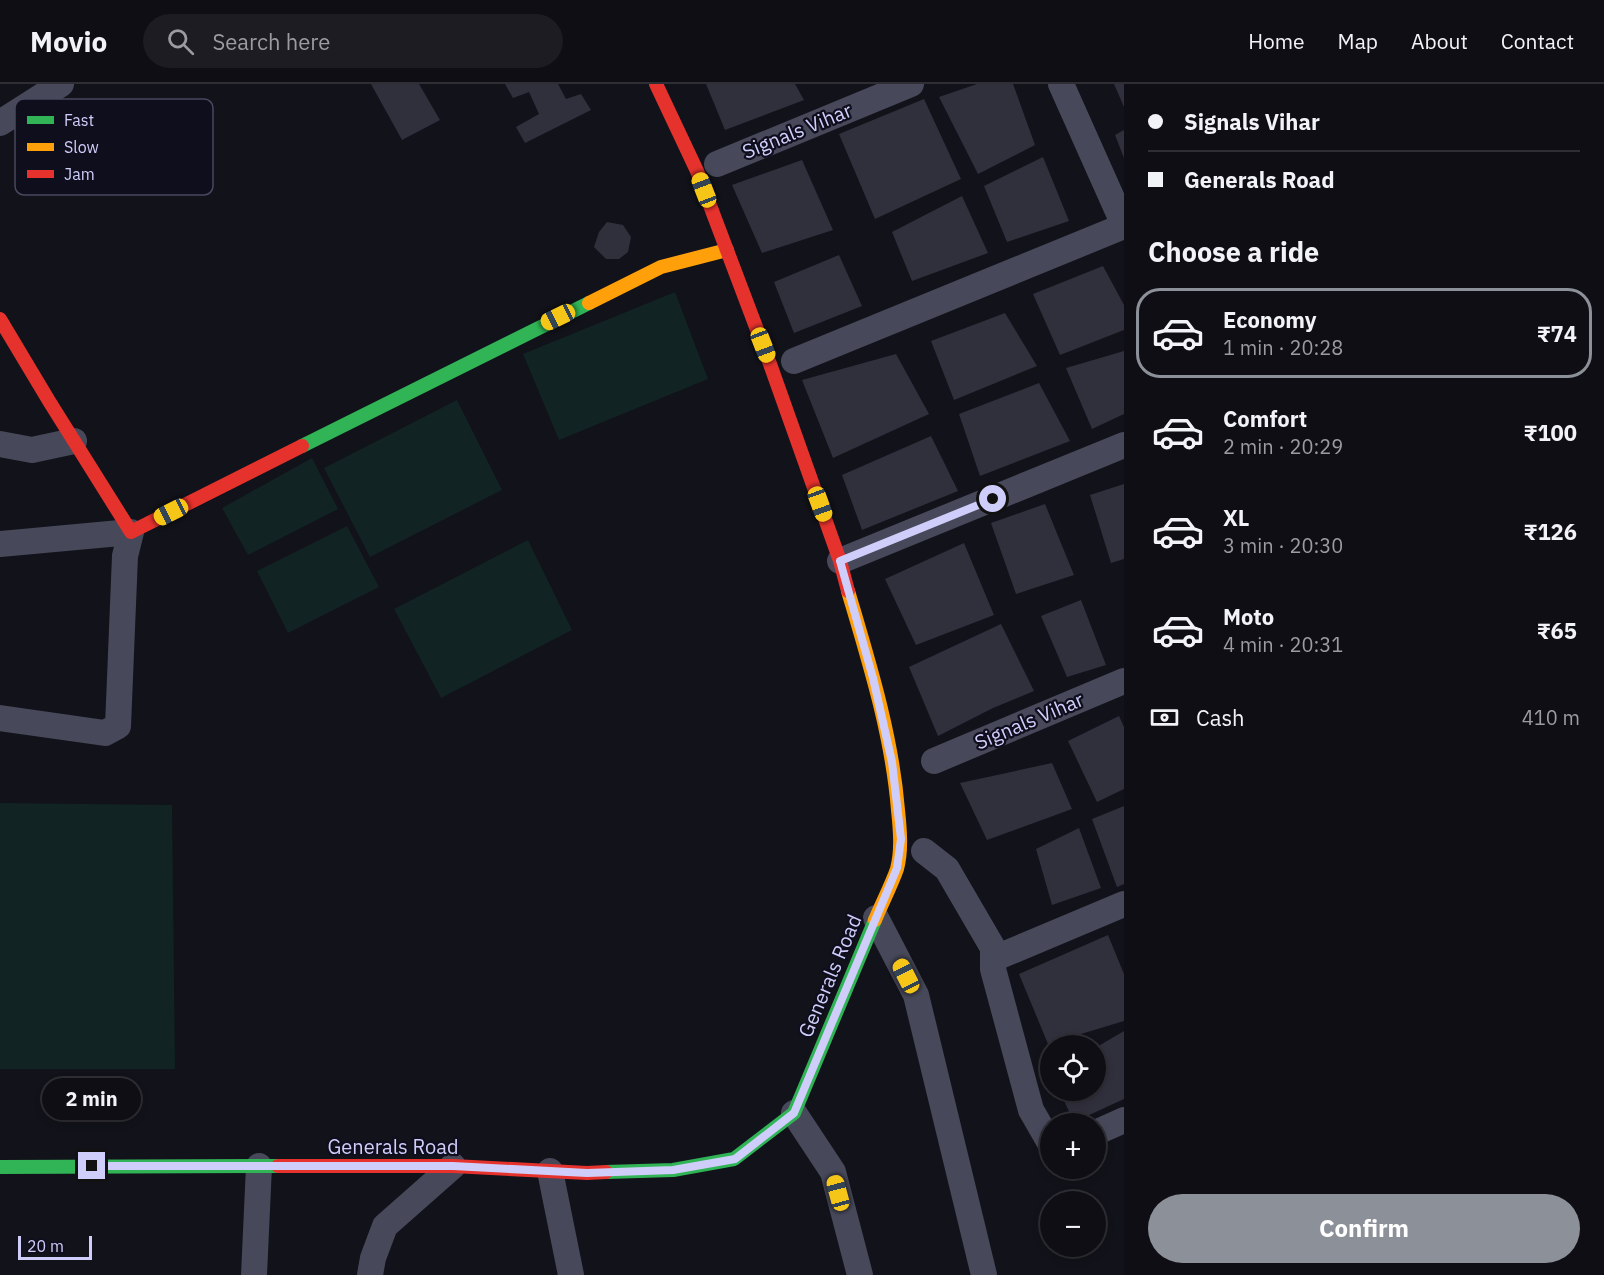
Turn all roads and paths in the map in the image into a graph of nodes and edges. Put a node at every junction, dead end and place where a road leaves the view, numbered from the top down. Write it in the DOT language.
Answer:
graph roads {
  1 [pos="61,84"];
  2 [pos="656,84"];
  3 [pos="910,84"];
  4 [pos="1061,84"];
  5 [pos="38,99"];
  6 [pos="15,113"];
  7 [pos="0,123"];
  8 [pos="717,164"];
  9 [pos="1124,226"];
  10 [pos="727,250"];
  11 [pos="0,319"];
  12 [pos="794,361"];
  13 [pos="74,441"];
  14 [pos="0,444"];
  15 [pos="1124,445"];
  16 [pos="130,532"];
  17 [pos="0,544"];
  18 [pos="840,561"];
  19 [pos="1124,681"];
  20 [pos="0,718"];
  21 [pos="934,761"];
  22 [pos="924,851"];
  23 [pos="1124,904"];
  24 [pos="876,918"];
  25 [pos="993,959"];
  26 [pos="794,1113"];
  27 [pos="1124,1120"];
  28 [pos="1040,1126"];
  29 [pos="1106,1128"];
  30 [pos="259,1166"];
  31 [pos="453,1166"];
  32 [pos="0,1167"];
  33 [pos="550,1171"];
  34 [pos="254,1275"];
  35 [pos="370,1275"];
  36 [pos="571,1275"];
  37 [pos="860,1275"];
  38 [pos="984,1275"];
  1 -- 5 [label="street"];
  2 -- 10 [label="street, Generals Road"];
  3 -- 8 [label="street, Signals Vihar"];
  4 -- 9 [label="street"];
  6 -- 7 [label="street"];
  9 -- 12 [label="street"];
  10 -- 16 [label="street"];
  10 -- 18 [label="street, Generals Road"];
  11 -- 13 [label="street"];
  13 -- 14 [label="street"];
  13 -- 16 [label="street"];
  15 -- 18 [label="street"];
  16 -- 17 [label="street"];
  16 -- 20 [label="street"];
  18 -- 24 [label="street, Generals Road"];
  19 -- 21 [label="street, Signals Vihar"];
  22 -- 25 [label="street"];
  23 -- 25 [label="street"];
  24 -- 26 [label="street, Generals Road"];
  24 -- 38 [label="street"];
  25 -- 28 [label="street"];
  26 -- 33 [label="street, Generals Road"];
  26 -- 37 [label="street"];
  27 -- 29 [label="street"];
  30 -- 31 [label="street, Generals Road"];
  30 -- 32 [label="street, Generals Road"];
  30 -- 34 [label="street"];
  31 -- 33 [label="street, Generals Road"];
  31 -- 35 [label="street"];
  33 -- 36 [label="street"];
}
